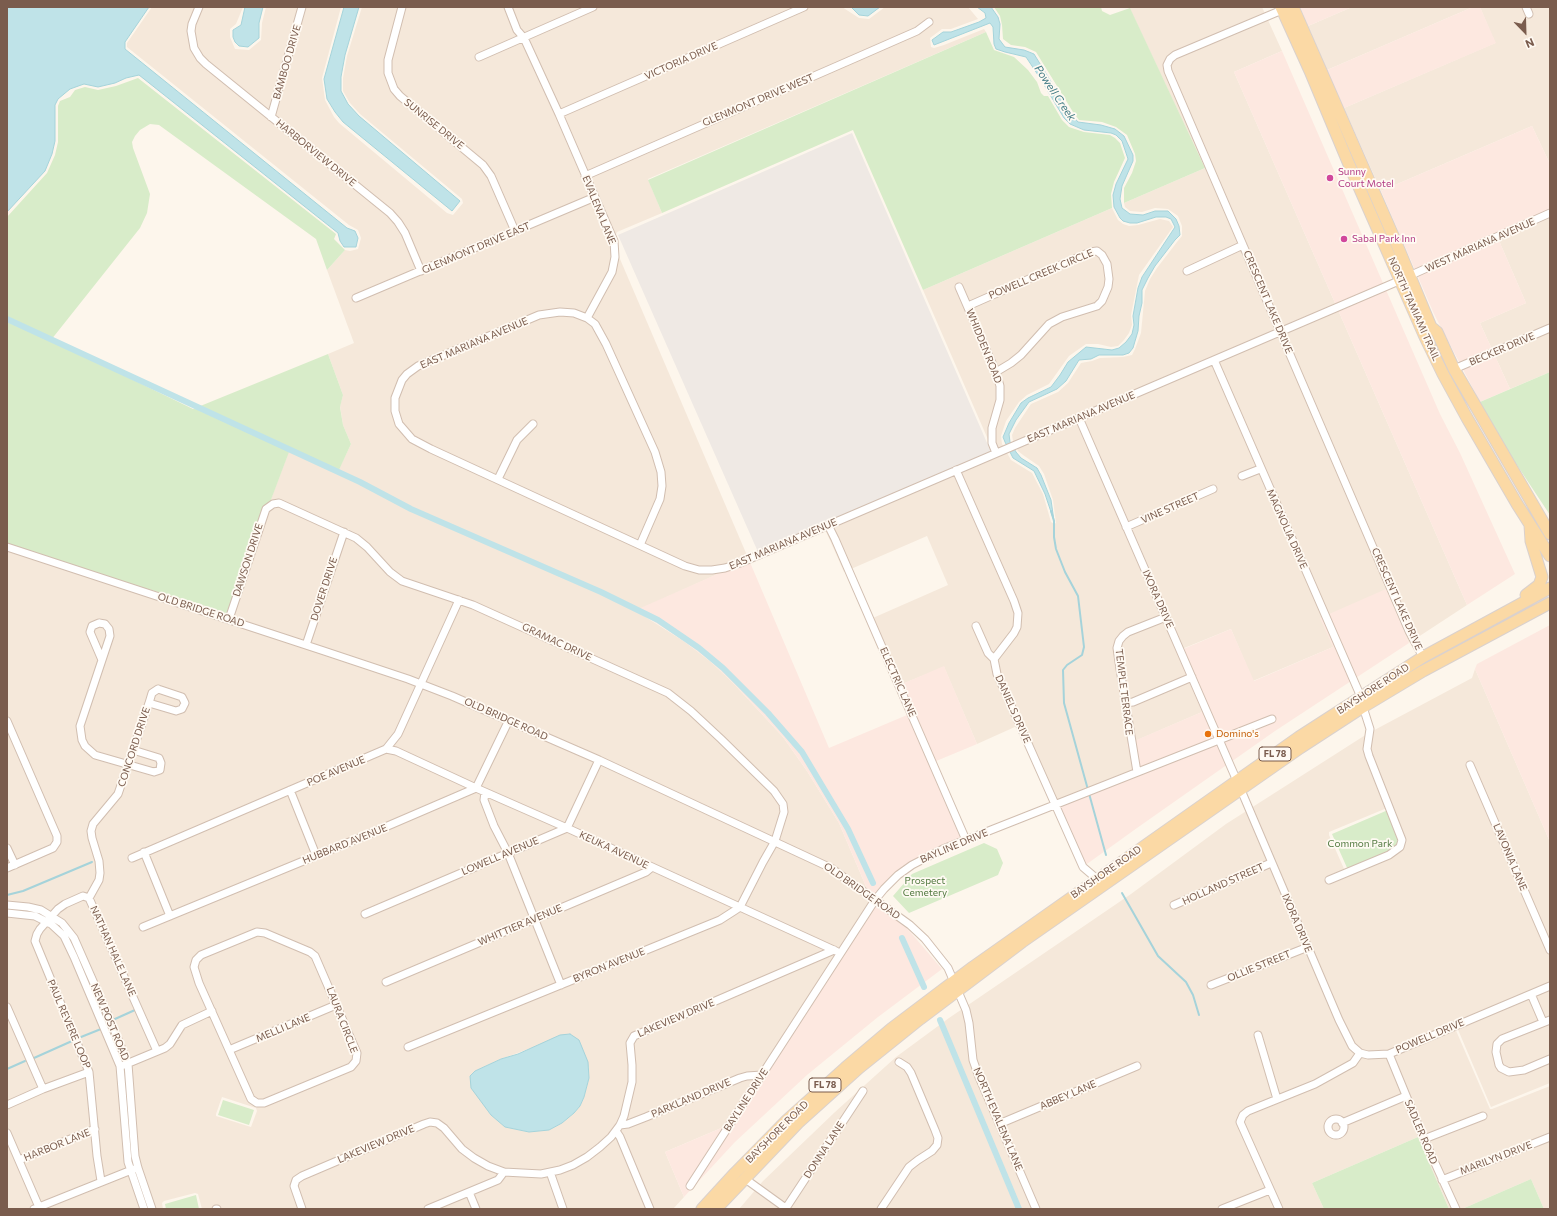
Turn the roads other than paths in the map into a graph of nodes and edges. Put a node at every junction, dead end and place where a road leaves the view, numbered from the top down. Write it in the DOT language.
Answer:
graph roads {
  1 [pos="199,7"];
  2 [pos="302,7"];
  3 [pos="402,7"];
  4 [pos="508,7"];
  5 [pos="593,7"];
  6 [pos="804,7"];
  7 [pos="1293,7"];
  8 [pos="1281,8"];
  9 [pos="929,22"];
  10 [pos="524,38"];
  11 [pos="479,57"];
  12 [pos="1320,97"];
  13 [pos="559,114"];
  14 [pos="271,117"];
  15 [pos="1342,118"];
  16 [pos="1333,126"];
  17 [pos="1355,148"];
  18 [pos="585,176"];
  19 [pos="594,197"];
  20 [pos="1550,213"];
  21 [pos="514,231"];
  22 [pos="1243,245"];
  23 [pos="421,271"];
  24 [pos="1187,271"];
  25 [pos="1405,278"];
  26 [pos="959,287"];
  27 [pos="356,298"];
  28 [pos="968,306"];
  29 [pos="587,318"];
  30 [pos="1550,328"];
  31 [pos="1280,331"];
  32 [pos="1214,360"];
  33 [pos="1454,369"];
  34 [pos="996,372"];
  35 [pos="1079,418"];
  36 [pos="533,424"];
  37 [pos="996,453"];
  38 [pos="1260,469"];
  39 [pos="956,470"];
  40 [pos="1242,476"];
  41 [pos="498,479"];
  42 [pos="1213,489"];
  43 [pos="272,504"];
  44 [pos="1530,523"];
  45 [pos="828,525"];
  46 [pos="1126,527"];
  47 [pos="344,532"];
  48 [pos="1550,534"];
  49 [pos="640,544"];
  50 [pos="7,546"];
  51 [pos="1550,556"];
  52 [pos="1550,588"];
  53 [pos="459,600"];
  54 [pos="1550,603"];
  55 [pos="1497,616"];
  56 [pos="1166,617"];
  57 [pos="229,619"];
  58 [pos="976,626"];
  59 [pos="306,645"];
  60 [pos="1423,657"];
  61 [pos="994,658"];
  62 [pos="102,660"];
  63 [pos="1192,677"];
  64 [pos="420,684"];
  65 [pos="1362,702"];
  66 [pos="149,703"];
  67 [pos="1125,703"];
  68 [pos="1272,719"];
  69 [pos="509,720"];
  70 [pos="7,721"];
  71 [pos="1220,740"];
  72 [pos="386,749"];
  73 [pos="133,750"];
  74 [pos="599,760"];
  75 [pos="128,764"];
  76 [pos="1470,765"];
  77 [pos="1137,772"];
  78 [pos="1239,785"];
  79 [pos="476,788"];
  80 [pos="290,790"];
  81 [pos="485,792"];
  82 [pos="1055,805"];
  83 [pos="567,828"];
  84 [pos="966,840"];
  85 [pos="775,841"];
  86 [pos="7,848"];
  87 [pos="144,852"];
  88 [pos="508,853"];
  89 [pos="316,855"];
  90 [pos="132,858"];
  91 [pos="1271,862"];
  92 [pos="15,865"];
  93 [pos="652,867"];
  94 [pos="7,868"];
  95 [pos="1097,879"];
  96 [pos="1329,880"];
  97 [pos="89,898"];
  98 [pos="875,900"];
  99 [pos="1174,905"];
  100 [pos="7,906"];
  101 [pos="740,907"];
  102 [pos="7,913"];
  103 [pos="364,914"];
  104 [pos="52,916"];
  105 [pos="170,916"];
  106 [pos="534,919"];
  107 [pos="47,922"];
  108 [pos="143,927"];
  109 [pos="1308,947"];
  110 [pos="834,950"];
  111 [pos="1550,950"];
  112 [pos="841,953"];
  113 [pos="386,982"];
  114 [pos="561,985"];
  115 [pos="1211,985"];
  116 [pos="955,986"];
  117 [pos="1550,986"];
  118 [pos="1531,994"];
  119 [pos="336,1005"];
  120 [pos="7,1007"];
  121 [pos="212,1011"];
  122 [pos="1547,1021"];
  123 [pos="1258,1035"];
  124 [pos="408,1047"];
  125 [pos="229,1050"];
  126 [pos="157,1051"];
  127 [pos="1360,1053"];
  128 [pos="1389,1054"];
  129 [pos="1550,1059"];
  130 [pos="899,1062"];
  131 [pos="128,1064"];
  132 [pos="120,1066"];
  133 [pos="1137,1066"];
  134 [pos="89,1072"];
  135 [pos="762,1076"];
  136 [pos="42,1089"];
  137 [pos="863,1091"];
  138 [pos="1406,1096"];
  139 [pos="1277,1099"];
  140 [pos="7,1105"];
  141 [pos="1483,1116"];
  142 [pos="1342,1123"];
  143 [pos="620,1124"];
  144 [pos="999,1124"];
  145 [pos="95,1129"];
  146 [pos="616,1132"];
  147 [pos="7,1133"];
  148 [pos="1550,1137"];
  149 [pos="1424,1139"];
  150 [pos="19,1160"];
  151 [pos="138,1168"];
  152 [pos="130,1170"];
  153 [pos="504,1172"];
  154 [pos="550,1172"];
  155 [pos="744,1178"];
  156 [pos="1442,1180"];
  157 [pos="101,1181"];
  158 [pos="690,1186"];
  159 [pos="1270,1190"];
  160 [pos="469,1192"];
  161 [pos="36,1208"];
  162 [pos="787,1208"];
  163 [pos="144,1209"];
  164 [pos="152,1209"];
  165 [pos="302,1209"];
  166 [pos="428,1209"];
  167 [pos="476,1209"];
  168 [pos="563,1209"];
  169 [pos="650,1209"];
  170 [pos="702,1209"];
  171 [pos="716,1209"];
  172 [pos="881,1209"];
  173 [pos="1036,1209"];
  174 [pos="1222,1209"];
  175 [pos="1279,1209"];
  176 [pos="1456,1209"];
  1 -- 14 [label="street, HARBORVIEW DRIVE"];
  2 -- 14 [label="street, BAMBOO DRIVE"];
  3 -- 21 [label="street, SUNRISE DRIVE"];
  4 -- 10 [label="street, EVALENA LANE"];
  5 -- 10 [label="street"];
  6 -- 13 [label="street, VICTORIA DRIVE"];
  7 -- 15 [label="main road, NORTH TAMIAMI TRAIL"];
  8 -- 12 [label="main road, NORTH TAMIAMI TRAIL"];
  8 -- 22 [label="street, CRESCENT LAKE DRIVE"];
  9 -- 18 [label="street, GLENMONT DRIVE WEST"];
  10 -- 11 [label="street"];
  10 -- 13 [label="street, EVALENA LANE"];
  12 -- 15 [label="main road"];
  12 -- 16 [label="main road, NORTH TAMIAMI TRAIL"];
  13 -- 18 [label="street, EVALENA LANE"];
  14 -- 23 [label="street, HARBORVIEW DRIVE"];
  15 -- 17 [label="main road, NORTH TAMIAMI TRAIL"];
  16 -- 17 [label="main road"];
  16 -- 25 [label="main road, NORTH TAMIAMI TRAIL"];
  17 -- 25 [label="main road, NORTH TAMIAMI TRAIL"];
  18 -- 19 [label="street, EVALENA LANE"];
  19 -- 21 [label="street, GLENMONT DRIVE EAST"];
  19 -- 29 [label="street, EVALENA LANE"];
  20 -- 25 [label="street, WEST MARIANA AVENUE"];
  21 -- 23 [label="street, GLENMONT DRIVE EAST"];
  22 -- 24 [label="street"];
  22 -- 31 [label="street, CRESCENT LAKE DRIVE"];
  23 -- 27 [label="street, GLENMONT DRIVE EAST"];
  25 -- 31 [label="street, EAST MARIANA AVENUE"];
  25 -- 33 [label="main road, NORTH TAMIAMI TRAIL"];
  25 -- 44 [label="main road, NORTH TAMIAMI TRAIL"];
  26 -- 28 [label="street, WHIDDEN ROAD"];
  28 -- 34 [label="street, WHIDDEN ROAD"];
  28 -- 34 [label="street, POWELL CREEK CIRCLE"];
  29 -- 41 [label="street, EAST MARIANA AVENUE"];
  29 -- 49 [label="street"];
  30 -- 33 [label="street, BECKER DRIVE"];
  31 -- 32 [label="street, EAST MARIANA AVENUE"];
  31 -- 60 [label="street, CRESCENT LAKE DRIVE"];
  32 -- 35 [label="street, EAST MARIANA AVENUE"];
  32 -- 38 [label="street, MAGNOLIA DRIVE"];
  33 -- 48 [label="main road, NORTH TAMIAMI TRAIL"];
  34 -- 37 [label="street, WHIDDEN ROAD"];
  35 -- 37 [label="street, EAST MARIANA AVENUE"];
  35 -- 46 [label="street, IXORA DRIVE"];
  36 -- 41 [label="street"];
  37 -- 39 [label="street, EAST MARIANA AVENUE"];
  38 -- 40 [label="street"];
  38 -- 65 [label="street, MAGNOLIA DRIVE"];
  39 -- 45 [label="street, EAST MARIANA AVENUE"];
  39 -- 61 [label="street"];
  41 -- 49 [label="street, EAST MARIANA AVENUE"];
  42 -- 46 [label="street, VINE STREET"];
  43 -- 47 [label="street, GRAMAC DRIVE"];
  43 -- 57 [label="street, DAWSON DRIVE"];
  44 -- 51 [label="main road, NORTH TAMIAMI TRAIL"];
  44 -- 55 [label="main road"];
  45 -- 49 [label="street, EAST MARIANA AVENUE"];
  45 -- 84 [label="street, ELECTRIC LANE"];
  46 -- 56 [label="street, IXORA DRIVE"];
  47 -- 53 [label="street, GRAMAC DRIVE"];
  47 -- 59 [label="street, DOVER DRIVE"];
  50 -- 57 [label="street, OLD BRIDGE ROAD"];
  52 -- 55 [label="main road, BAYSHORE ROAD / FL 78"];
  53 -- 64 [label="street, POE AVENUE"];
  53 -- 85 [label="street, GRAMAC DRIVE"];
  54 -- 65 [label="main road, BAYSHORE ROAD / FL 78"];
  55 -- 60 [label="main road, BAYSHORE ROAD / FL 78"];
  56 -- 63 [label="street, IXORA DRIVE"];
  56 -- 67 [label="street, TEMPLE TERRACE"];
  57 -- 59 [label="street, OLD BRIDGE ROAD"];
  58 -- 61 [label="street"];
  59 -- 64 [label="street, OLD BRIDGE ROAD"];
  60 -- 65 [label="main road, BAYSHORE ROAD / FL 78"];
  61 -- 82 [label="street, DANIELS DRIVE"];
  62 -- 62 [label="street"];
  62 -- 75 [label="street"];
  63 -- 67 [label="street"];
  63 -- 71 [label="street, IXORA DRIVE"];
  64 -- 69 [label="street, OLD BRIDGE ROAD"];
  64 -- 72 [label="street, POE AVENUE"];
  65 -- 78 [label="main road, BAYSHORE ROAD / FL 78"];
  65 -- 78 [label="main road, BAYSHORE ROAD / FL 78"];
  65 -- 96 [label="street, MAGNOLIA DRIVE"];
  66 -- 66 [label="street, CONCORD DRIVE"];
  66 -- 73 [label="street, CONCORD DRIVE"];
  67 -- 77 [label="street, TEMPLE TERRACE"];
  68 -- 71 [label="street, BAYLINE DRIVE"];
  69 -- 74 [label="street, OLD BRIDGE ROAD"];
  69 -- 79 [label="street"];
  70 -- 92 [label="street"];
  71 -- 77 [label="street, BAYLINE DRIVE"];
  71 -- 78 [label="street, IXORA DRIVE"];
  72 -- 79 [label="street, KEUKA AVENUE"];
  72 -- 80 [label="street, POE AVENUE"];
  73 -- 75 [label="street, CONCORD DRIVE"];
  73 -- 75 [label="street"];
  74 -- 83 [label="street"];
  74 -- 85 [label="street, OLD BRIDGE ROAD"];
  75 -- 97 [label="street, CONCORD DRIVE"];
  76 -- 111 [label="street, LAVONIA LANE"];
  77 -- 82 [label="street, BAYLINE DRIVE"];
  78 -- 91 [label="street, IXORA DRIVE"];
  78 -- 95 [label="main road, BAYSHORE ROAD / FL 78"];
  78 -- 116 [label="main road, BAYSHORE ROAD / FL 78"];
  79 -- 81 [label="street, KEUKA AVENUE"];
  79 -- 89 [label="street, HUBBARD AVENUE"];
  80 -- 87 [label="street, POE AVENUE"];
  80 -- 89 [label="street"];
  81 -- 83 [label="street, KEUKA AVENUE"];
  81 -- 88 [label="street"];
  82 -- 84 [label="street, BAYLINE DRIVE"];
  82 -- 95 [label="street, DANIELS DRIVE"];
  83 -- 88 [label="street, LOWELL AVENUE"];
  83 -- 93 [label="street, KEUKA AVENUE"];
  84 -- 98 [label="street, BAYLINE DRIVE"];
  85 -- 98 [label="street, OLD BRIDGE ROAD"];
  85 -- 101 [label="street, BYRON AVENUE"];
  86 -- 92 [label="street"];
  87 -- 90 [label="street, POE AVENUE"];
  87 -- 105 [label="street"];
  88 -- 103 [label="street, LOWELL AVENUE"];
  88 -- 106 [label="street"];
  89 -- 105 [label="street, HUBBARD AVENUE"];
  91 -- 99 [label="street, HOLLAND STREET"];
  91 -- 109 [label="street, IXORA DRIVE"];
  92 -- 94 [label="street"];
  93 -- 101 [label="street, KEUKA AVENUE"];
  93 -- 106 [label="street, WHITTIER AVENUE"];
  95 -- 116 [label="main road, BAYSHORE ROAD / FL 78"];
  97 -- 104 [label="street, NATHAN HALE LANE"];
  97 -- 126 [label="street, NATHAN HALE LANE"];
  98 -- 112 [label="street, BAYLINE DRIVE"];
  98 -- 116 [label="street, OLD BRIDGE ROAD"];
  100 -- 104 [label="street, NEW POST ROAD"];
  101 -- 110 [label="street, KEUKA AVENUE"];
  101 -- 114 [label="street, BYRON AVENUE"];
  102 -- 107 [label="street, NEW POST ROAD"];
  104 -- 107 [label="street, NATHAN HALE LANE"];
  104 -- 131 [label="street, NEW POST ROAD"];
  105 -- 108 [label="street, HUBBARD AVENUE"];
  106 -- 113 [label="street, WHITTIER AVENUE"];
  106 -- 114 [label="street"];
  107 -- 132 [label="street, NEW POST ROAD"];
  107 -- 134 [label="street, PAUL REVERE LOOP"];
  109 -- 115 [label="street, OLLIE STREET"];
  109 -- 127 [label="street, IXORA DRIVE"];
  110 -- 112 [label="street, KEUKA AVENUE"];
  110 -- 143 [label="street, LAKEVIEW DRIVE"];
  112 -- 135 [label="street, BAYLINE DRIVE"];
  114 -- 124 [label="street, BYRON AVENUE"];
  116 -- 144 [label="street, NORTH EVALENA LANE"];
  116 -- 155 [label="main road, BAYSHORE ROAD / FL 78"];
  116 -- 170 [label="main road, BAYSHORE ROAD / FL 78"];
  117 -- 118 [label="street, POWELL DRIVE"];
  118 -- 122 [label="street"];
  118 -- 128 [label="street, POWELL DRIVE"];
  119 -- 121 [label="street, LAURA CIRCLE"];
  119 -- 125 [label="street, MELLI LANE"];
  119 -- 125 [label="street, LAURA CIRCLE"];
  120 -- 136 [label="street"];
  121 -- 125 [label="street, LAURA CIRCLE"];
  121 -- 126 [label="street"];
  122 -- 129 [label="street"];
  123 -- 139 [label="street"];
  126 -- 131 [label="street"];
  127 -- 128 [label="street, POWELL DRIVE"];
  127 -- 139 [label="street"];
  128 -- 138 [label="street, SADLER ROAD"];
  130 -- 172 [label="street"];
  131 -- 132 [label="street"];
  131 -- 151 [label="street, NEW POST ROAD"];
  132 -- 152 [label="street, NEW POST ROAD"];
  133 -- 144 [label="street, ABBEY LANE"];
  134 -- 136 [label="street"];
  134 -- 145 [label="street, PAUL REVERE LOOP"];
  135 -- 143 [label="street, PARKLAND DRIVE"];
  135 -- 158 [label="street, BAYLINE DRIVE"];
  136 -- 140 [label="street"];
  137 -- 162 [label="street, DONNA LANE"];
  138 -- 142 [label="street"];
  138 -- 149 [label="street, SADLER ROAD"];
  139 -- 159 [label="street"];
  141 -- 149 [label="street"];
  143 -- 146 [label="street, LAKEVIEW DRIVE"];
  144 -- 173 [label="street, NORTH EVALENA LANE"];
  145 -- 150 [label="street, HARBOR LANE"];
  145 -- 157 [label="street, PAUL REVERE LOOP"];
  146 -- 154 [label="street, LAKEVIEW DRIVE"];
  146 -- 169 [label="street"];
  147 -- 150 [label="street"];
  148 -- 156 [label="street, MARILYN DRIVE"];
  149 -- 156 [label="street, SADLER ROAD"];
  150 -- 161 [label="street"];
  151 -- 152 [label="street"];
  151 -- 164 [label="street, NEW POST ROAD"];
  152 -- 157 [label="street"];
  152 -- 163 [label="street, NEW POST ROAD"];
  153 -- 154 [label="street, LAKEVIEW DRIVE"];
  153 -- 160 [label="street"];
  153 -- 165 [label="street, LAKEVIEW DRIVE"];
  154 -- 168 [label="street"];
  155 -- 162 [label="street"];
  155 -- 171 [label="main road, BAYSHORE ROAD / FL 78"];
  156 -- 176 [label="street, SADLER ROAD"];
  157 -- 161 [label="street"];
  159 -- 174 [label="street"];
  159 -- 175 [label="street"];
  160 -- 166 [label="street"];
  160 -- 167 [label="street"];
}
